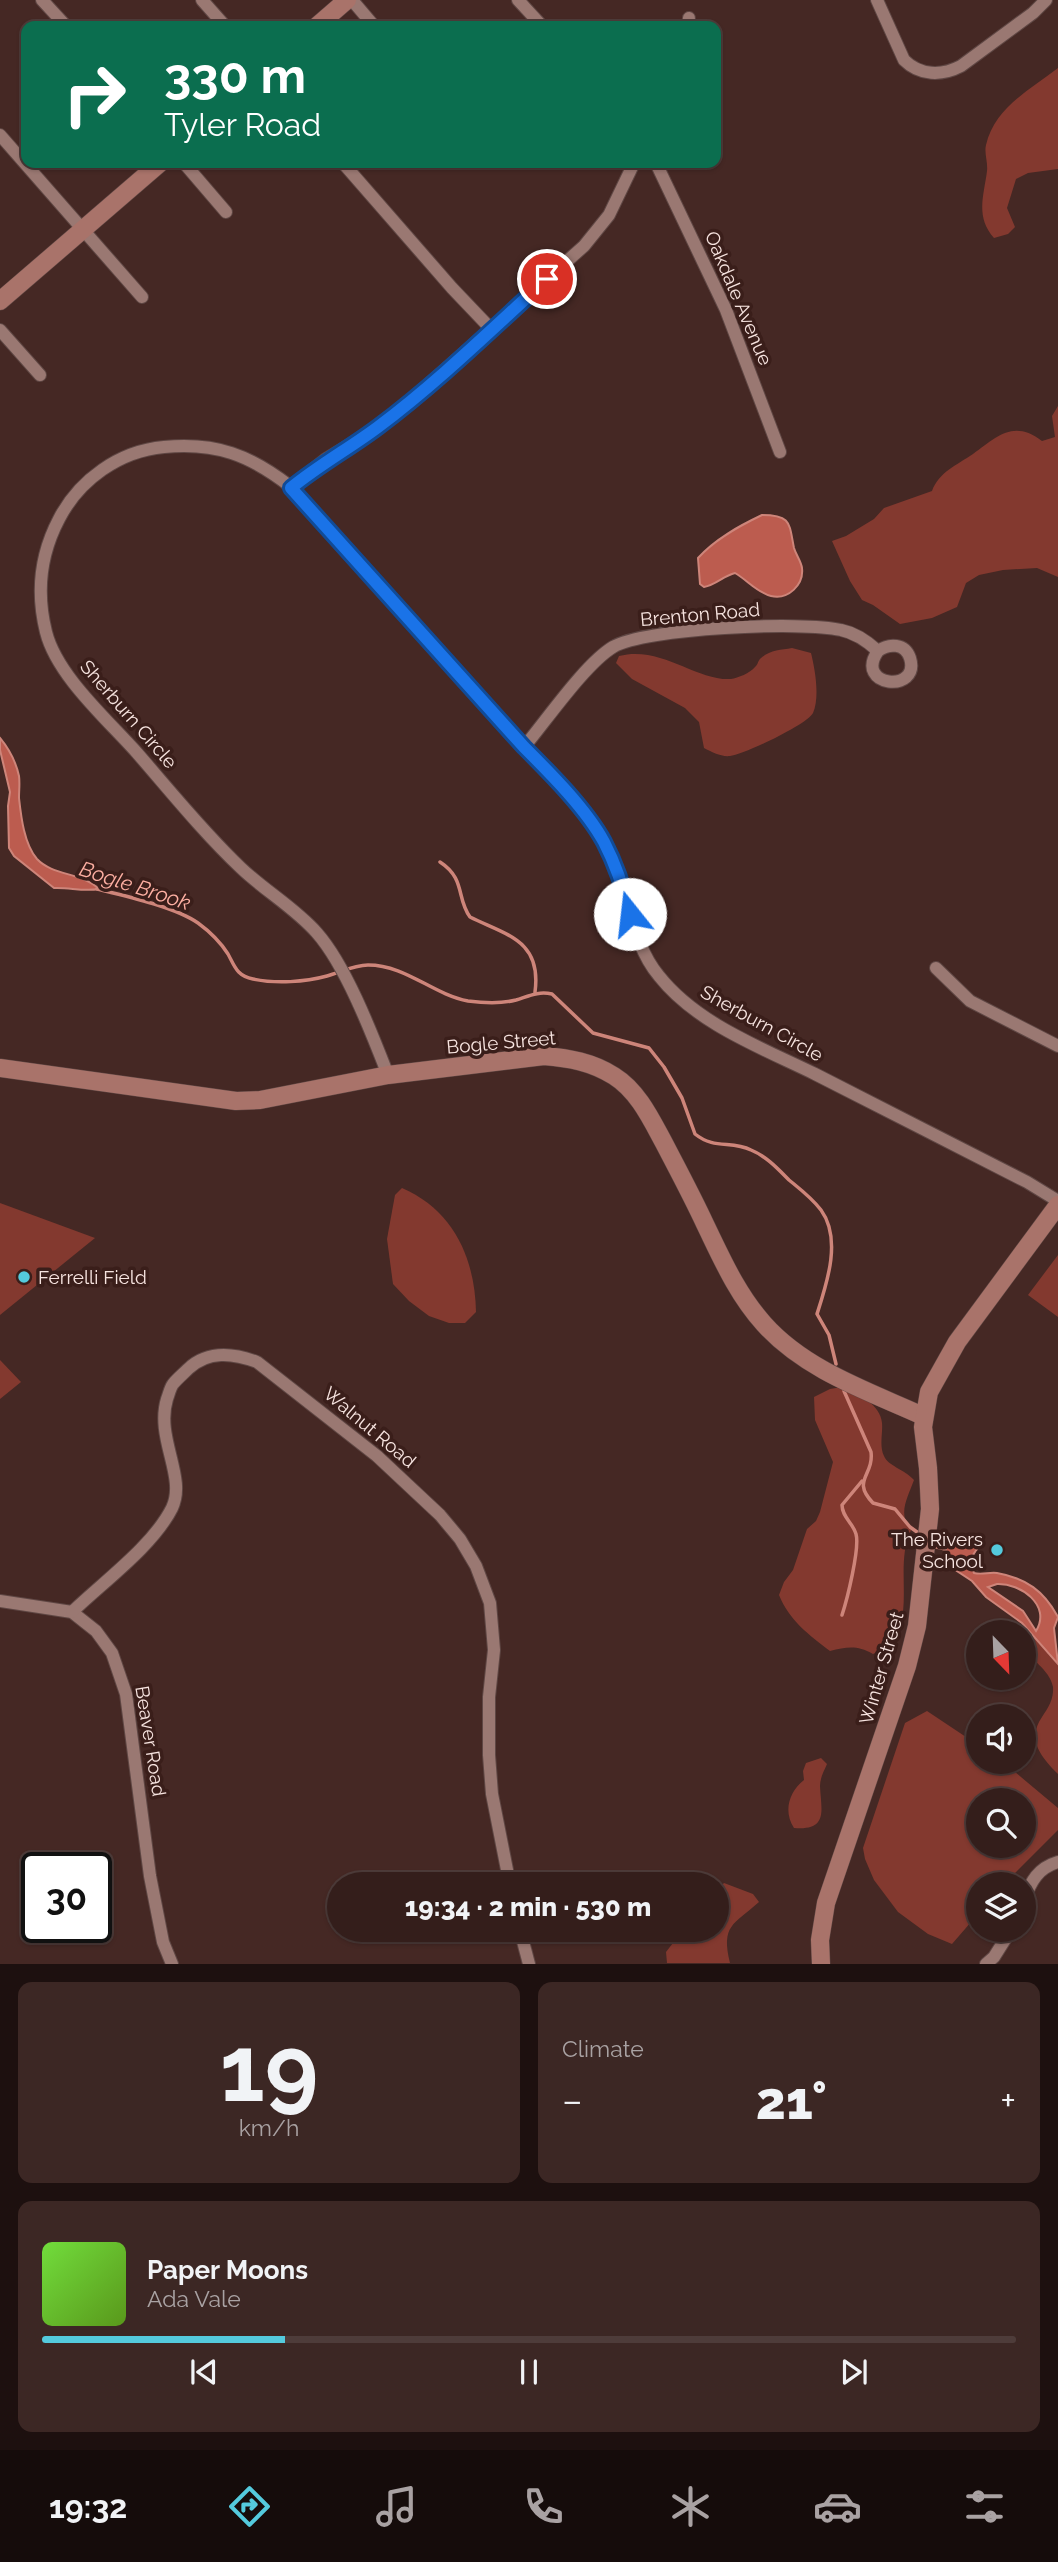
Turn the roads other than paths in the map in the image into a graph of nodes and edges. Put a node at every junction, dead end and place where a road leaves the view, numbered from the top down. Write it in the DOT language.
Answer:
graph roads {
  1 [pos="42,0"];
  2 [pos="202,0"];
  3 [pos="350,0"];
  4 [pos="518,0"];
  5 [pos="877,0"];
  6 [pos="1046,0"];
  7 [pos="61,21"];
  8 [pos="221,21"];
  9 [pos="323,21"];
  10 [pos="369,21"];
  11 [pos="537,21"];
  12 [pos="0,135"];
  13 [pos="21,159"];
  14 [pos="28,168"];
  15 [pos="154,168"];
  16 [pos="188,168"];
  17 [pos="348,168"];
  18 [pos="632,168"];
  19 [pos="658,168"];
  20 [pos="226,212"];
  21 [pos="82,230"];
  22 [pos="142,297"];
  23 [pos="0,302"];
  24 [pos="0,330"];
  25 [pos="492,330"];
  26 [pos="40,375"];
  27 [pos="780,452"];
  28 [pos="291,488"];
  29 [pos="878,651"];
  30 [pos="524,747"];
  31 [pos="936,968"];
  32 [pos="1058,1046"];
  33 [pos="0,1069"];
  34 [pos="388,1075"];
  35 [pos="1058,1203"];
  36 [pos="923,1416"];
  37 [pos="0,1601"];
  38 [pos="72,1612"];
  39 [pos="1058,1862"];
  40 [pos="507,1872"];
  41 [pos="1036,1875"];
  42 [pos="523,1942"];
  43 [pos="1003,1942"];
  44 [pos="172,1964"];
  45 [pos="529,1964"];
  46 [pos="821,1964"];
  47 [pos="986,1964"];
  1 -- 7 [label="street"];
  2 -- 8 [label="street"];
  3 -- 9 [label="street"];
  3 -- 10 [label="street"];
  4 -- 11 [label="street"];
  5 -- 6 [label="street"];
  12 -- 13 [label="street"];
  14 -- 21 [label="street"];
  15 -- 21 [label="street"];
  16 -- 20 [label="street"];
  17 -- 25 [label="street"];
  18 -- 25 [label="street"];
  19 -- 27 [label="street, Oakdale Avenue"];
  21 -- 22 [label="street"];
  21 -- 23 [label="street"];
  24 -- 26 [label="street"];
  25 -- 28 [label="street"];
  28 -- 30 [label="street, Sherburn Circle"];
  28 -- 34 [label="street, Sherburn Circle"];
  29 -- 30 [label="street, Brenton Road"];
  30 -- 35 [label="street, Sherburn Circle"];
  31 -- 32 [label="street"];
  33 -- 34 [label="street, Bogle Street"];
  34 -- 36 [label="street, Bogle Street"];
  35 -- 36 [label="street, Winter Street"];
  36 -- 46 [label="street, Winter Street"];
  37 -- 38 [label="street"];
  38 -- 40 [label="street, Walnut Road"];
  38 -- 44 [label="street, Beaver Road"];
  39 -- 41 [label="street"];
  42 -- 45 [label="street"];
  43 -- 47 [label="street"];
}
